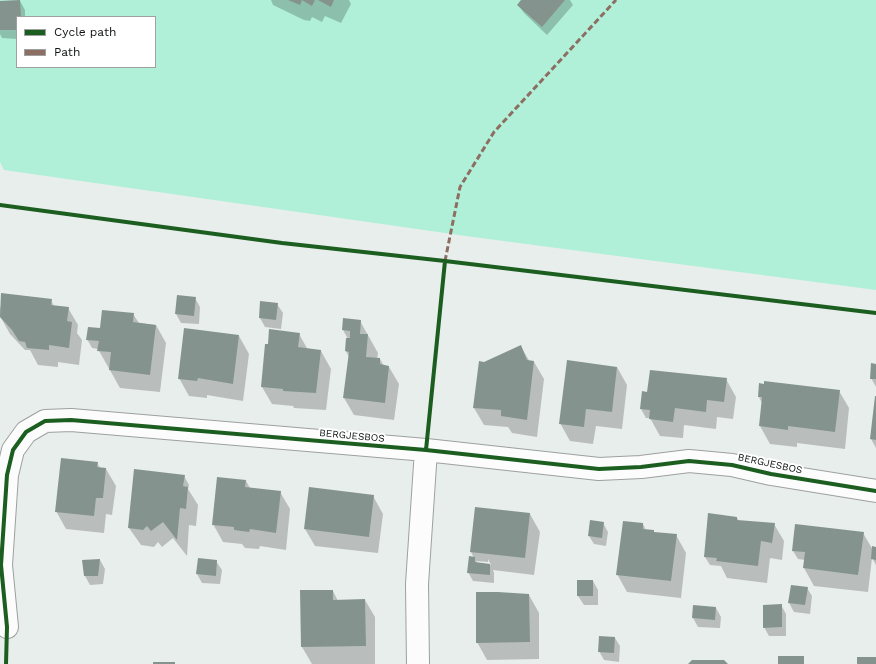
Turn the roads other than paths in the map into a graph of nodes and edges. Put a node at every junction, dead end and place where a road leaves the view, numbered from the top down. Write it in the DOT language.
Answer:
graph roads {
  1 [pos="426,450"];
  2 [pos="876,490"];
  3 [pos="7,627"];
  4 [pos="418,664"];
  1 -- 2 [label="street, BERGJESBOS"];
  1 -- 3 [label="street, BERGJESBOS"];
  1 -- 4 [label="street"];
}
